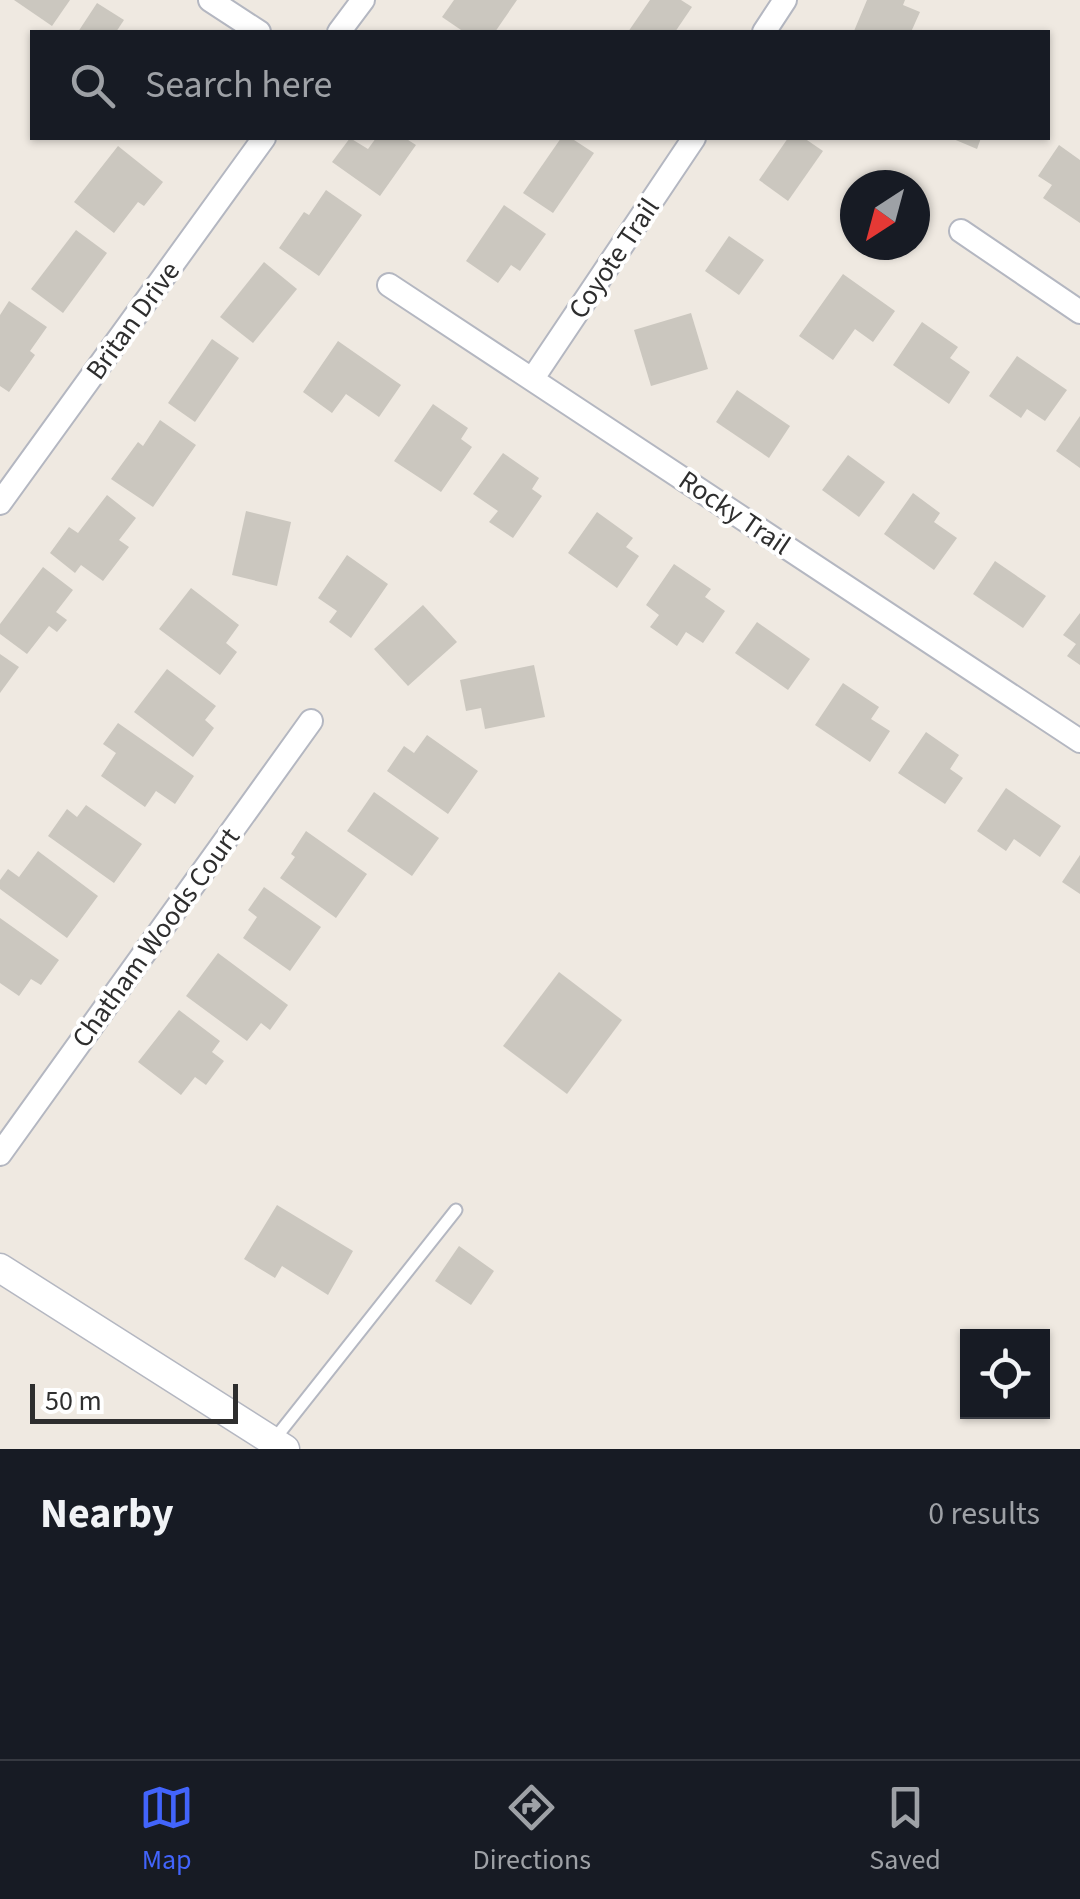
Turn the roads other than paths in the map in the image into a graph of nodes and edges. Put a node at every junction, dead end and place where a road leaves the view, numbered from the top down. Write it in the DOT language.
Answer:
graph roads {
  1 [pos="210,0"];
  2 [pos="362,0"];
  3 [pos="785,0"];
  4 [pos="256,30"];
  5 [pos="340,30"];
  6 [pos="765,30"];
  7 [pos="263,140"];
  8 [pos="693,140"];
  9 [pos="961,231"];
  10 [pos="389,285"];
  11 [pos="1080,312"];
  12 [pos="532,378"];
  13 [pos="0,504"];
  14 [pos="311,720"];
  15 [pos="1080,741"];
  16 [pos="0,1154"];
  17 [pos="456,1210"];
  18 [pos="0,1268"];
  19 [pos="279,1445"];
  1 -- 4 [label="street"];
  2 -- 5 [label="street"];
  3 -- 6 [label="street"];
  7 -- 13 [label="street, Britan Drive"];
  8 -- 12 [label="street, Coyote Trail"];
  9 -- 11 [label="street"];
  10 -- 12 [label="street, Rocky Trail"];
  12 -- 15 [label="street, Rocky Trail"];
  14 -- 16 [label="street, Chatham Woods Court"];
  17 -- 19 [label="lane"];
  18 -- 19 [label="street"];
}
